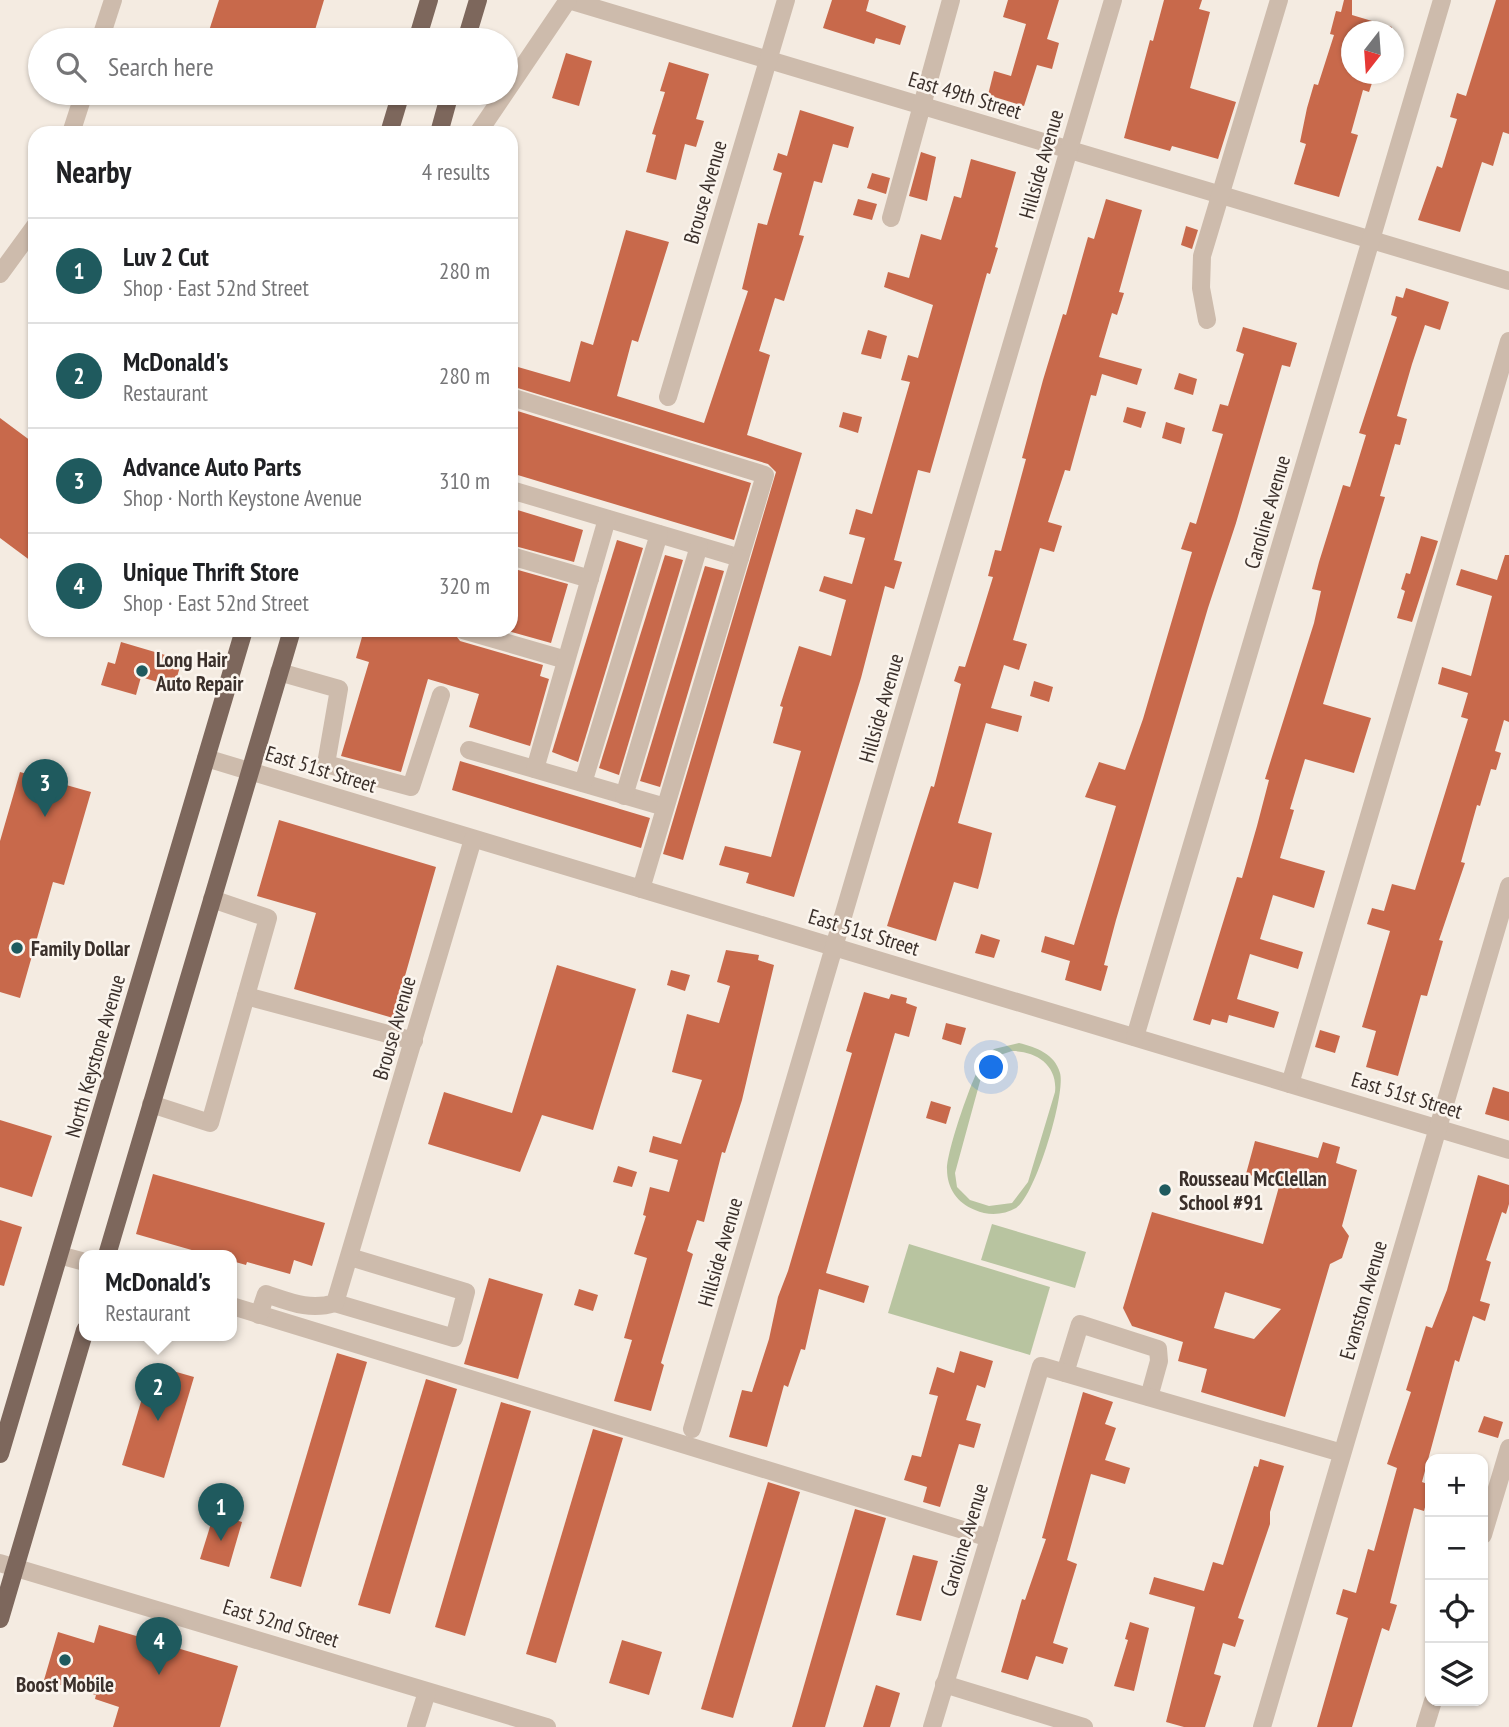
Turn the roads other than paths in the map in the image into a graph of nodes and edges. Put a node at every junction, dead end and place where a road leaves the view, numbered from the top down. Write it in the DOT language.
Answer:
graph roads {
  1 [pos="113,0"];
  2 [pos="429,0"];
  3 [pos="478,0"];
  4 [pos="568,0"];
  5 [pos="786,0"];
  6 [pos="951,0"];
  7 [pos="1113,0"];
  8 [pos="1279,0"];
  9 [pos="1442,0"];
  10 [pos="104,28"];
  11 [pos="421,28"];
  12 [pos="470,28"];
  13 [pos="767,60"];
  14 [pos="518,74"];
  15 [pos="80,105"];
  16 [pos="397,105"];
  17 [pos="447,105"];
  18 [pos="497,105"];
  19 [pos="919,105"];
  20 [pos="73,126"];
  21 [pos="391,126"];
  22 [pos="441,126"];
  23 [pos="483,126"];
  24 [pos="1069,149"];
  25 [pos="1219,194"];
  26 [pos="891,218"];
  27 [pos="28,236"];
  28 [pos="1371,239"];
  29 [pos="0,274"];
  30 [pos="1509,281"];
  31 [pos="1207,320"];
  32 [pos="1509,341"];
  33 [pos="668,397"];
  34 [pos="518,399"];
  35 [pos="518,491"];
  36 [pos="607,519"];
  37 [pos="659,534"];
  38 [pos="699,546"];
  39 [pos="518,558"];
  40 [pos="740,558"];
  41 [pos="590,579"];
  42 [pos="241,637"];
  43 [pos="290,637"];
  44 [pos="487,637"];
  45 [pos="566,660"];
  46 [pos="279,672"];
  47 [pos="441,695"];
  48 [pos="469,750"];
  49 [pos="206,758"];
  50 [pos="326,764"];
  51 [pos="535,769"];
  52 [pos="250,771"];
  53 [pos="583,783"];
  54 [pos="411,788"];
  55 [pos="318,792"];
  56 [pos="624,796"];
  57 [pos="665,807"];
  58 [pos="403,818"];
  59 [pos="473,839"];
  60 [pos="1509,886"];
  61 [pos="641,889"];
  62 [pos="212,899"];
  63 [pos="833,947"];
  64 [pos="246,996"];
  65 [pos="1135,1037"];
  66 [pos="414,1041"];
  67 [pos="1290,1084"];
  68 [pos="151,1104"];
  69 [pos="1437,1128"];
  70 [pos="1509,1150"];
  71 [pos="108,1250"];
  72 [pos="59,1255"];
  73 [pos="350,1257"];
  74 [pos="79,1260"];
  75 [pos="335,1303"];
  76 [pos="237,1308"];
  77 [pos="259,1315"];
  78 [pos="81,1341"];
  79 [pos="1065,1373"];
  80 [pos="1149,1397"];
  81 [pos="692,1429"];
  82 [pos="1509,1448"];
  83 [pos="1342,1453"];
  84 [pos="0,1454"];
  85 [pos="1488,1518"];
  86 [pos="989,1538"];
  87 [pos="7,1565"];
  88 [pos="0,1619"];
  89 [pos="944,1684"];
  90 [pos="427,1692"];
  91 [pos="1431,1706"];
  92 [pos="416,1727"];
  93 [pos="547,1727"];
  94 [pos="932,1727"];
  95 [pos="1084,1727"];
  96 [pos="1262,1727"];
  97 [pos="1425,1727"];
  1 -- 10 [label="street"];
  2 -- 11 [label="main road"];
  3 -- 12 [label="main road"];
  4 -- 13 [label="street, East 49th Street"];
  4 -- 14 [label="street"];
  5 -- 13 [label="street, Brouse Avenue"];
  6 -- 19 [label="street"];
  7 -- 24 [label="street, Hillside Avenue"];
  8 -- 25 [label="street"];
  9 -- 28 [label="street, Caroline Avenue"];
  13 -- 19 [label="street, East 49th Street"];
  13 -- 33 [label="street, Brouse Avenue"];
  15 -- 20 [label="street"];
  16 -- 21 [label="main road"];
  17 -- 22 [label="main road"];
  18 -- 23 [label="street"];
  19 -- 24 [label="street, East 49th Street"];
  19 -- 26 [label="street"];
  24 -- 25 [label="street, East 49th Street"];
  24 -- 63 [label="street, Hillside Avenue"];
  25 -- 28 [label="street, East 49th Street"];
  25 -- 31 [label="street"];
  27 -- 29 [label="street"];
  28 -- 30 [label="street, East 49th Street"];
  28 -- 65 [label="street, Caroline Avenue"];
  32 -- 67 [label="street"];
  34 -- 40 [label="street"];
  35 -- 36 [label="street"];
  36 -- 37 [label="street"];
  36 -- 41 [label="street"];
  37 -- 38 [label="street"];
  37 -- 53 [label="street"];
  38 -- 40 [label="street"];
  38 -- 56 [label="street"];
  39 -- 41 [label="street"];
  40 -- 57 [label="street"];
  41 -- 45 [label="street"];
  42 -- 49 [label="main road, North Keystone Avenue"];
  43 -- 46 [label="main road"];
  44 -- 45 [label="street"];
  45 -- 51 [label="street"];
  46 -- 50 [label="street"];
  46 -- 52 [label="main road"];
  47 -- 54 [label="street"];
  48 -- 51 [label="street"];
  49 -- 52 [label="street, East 51st Street"];
  49 -- 72 [label="main road, North Keystone Avenue"];
  50 -- 54 [label="street"];
  50 -- 55 [label="street"];
  51 -- 53 [label="street"];
  52 -- 55 [label="street, East 51st Street"];
  52 -- 62 [label="main road"];
  53 -- 56 [label="street"];
  54 -- 58 [label="street"];
  55 -- 58 [label="street, East 51st Street"];
  56 -- 57 [label="street"];
  57 -- 61 [label="street"];
  58 -- 59 [label="street, East 51st Street"];
  59 -- 61 [label="street, East 51st Street"];
  59 -- 66 [label="street, Brouse Avenue"];
  60 -- 69 [label="street, Evanston Avenue"];
  61 -- 63 [label="street, East 51st Street"];
  62 -- 64 [label="street"];
  62 -- 68 [label="main road"];
  63 -- 65 [label="street, East 51st Street"];
  63 -- 81 [label="street, Hillside Avenue"];
  64 -- 66 [label="street"];
  64 -- 68 [label="street"];
  65 -- 67 [label="street, East 51st Street"];
  66 -- 73 [label="street, Brouse Avenue"];
  67 -- 69 [label="street, East 51st Street"];
  68 -- 71 [label="main road"];
  69 -- 70 [label="street, East 51st Street"];
  69 -- 83 [label="street, Evanston Avenue"];
  72 -- 74 [label="street"];
  72 -- 84 [label="main road, North Keystone Avenue"];
  73 -- 75 [label="street, Brouse Avenue"];
  73 -- 75 [label="street"];
  75 -- 77 [label="street"];
  76 -- 77 [label="street"];
  77 -- 86 [label="street"];
  78 -- 87 [label="main road"];
  79 -- 80 [label="street"];
  79 -- 80 [label="street"];
  79 -- 86 [label="street, Caroline Avenue"];
  80 -- 83 [label="street"];
  82 -- 85 [label="street"];
  83 -- 96 [label="street, Evanston Avenue"];
  86 -- 89 [label="street, Caroline Avenue"];
  87 -- 88 [label="main road"];
  87 -- 90 [label="street, East 52nd Street"];
  89 -- 94 [label="street, Caroline Avenue"];
  89 -- 95 [label="street"];
  90 -- 92 [label="street"];
  90 -- 93 [label="street, East 52nd Street"];
  91 -- 97 [label="street"];
}
